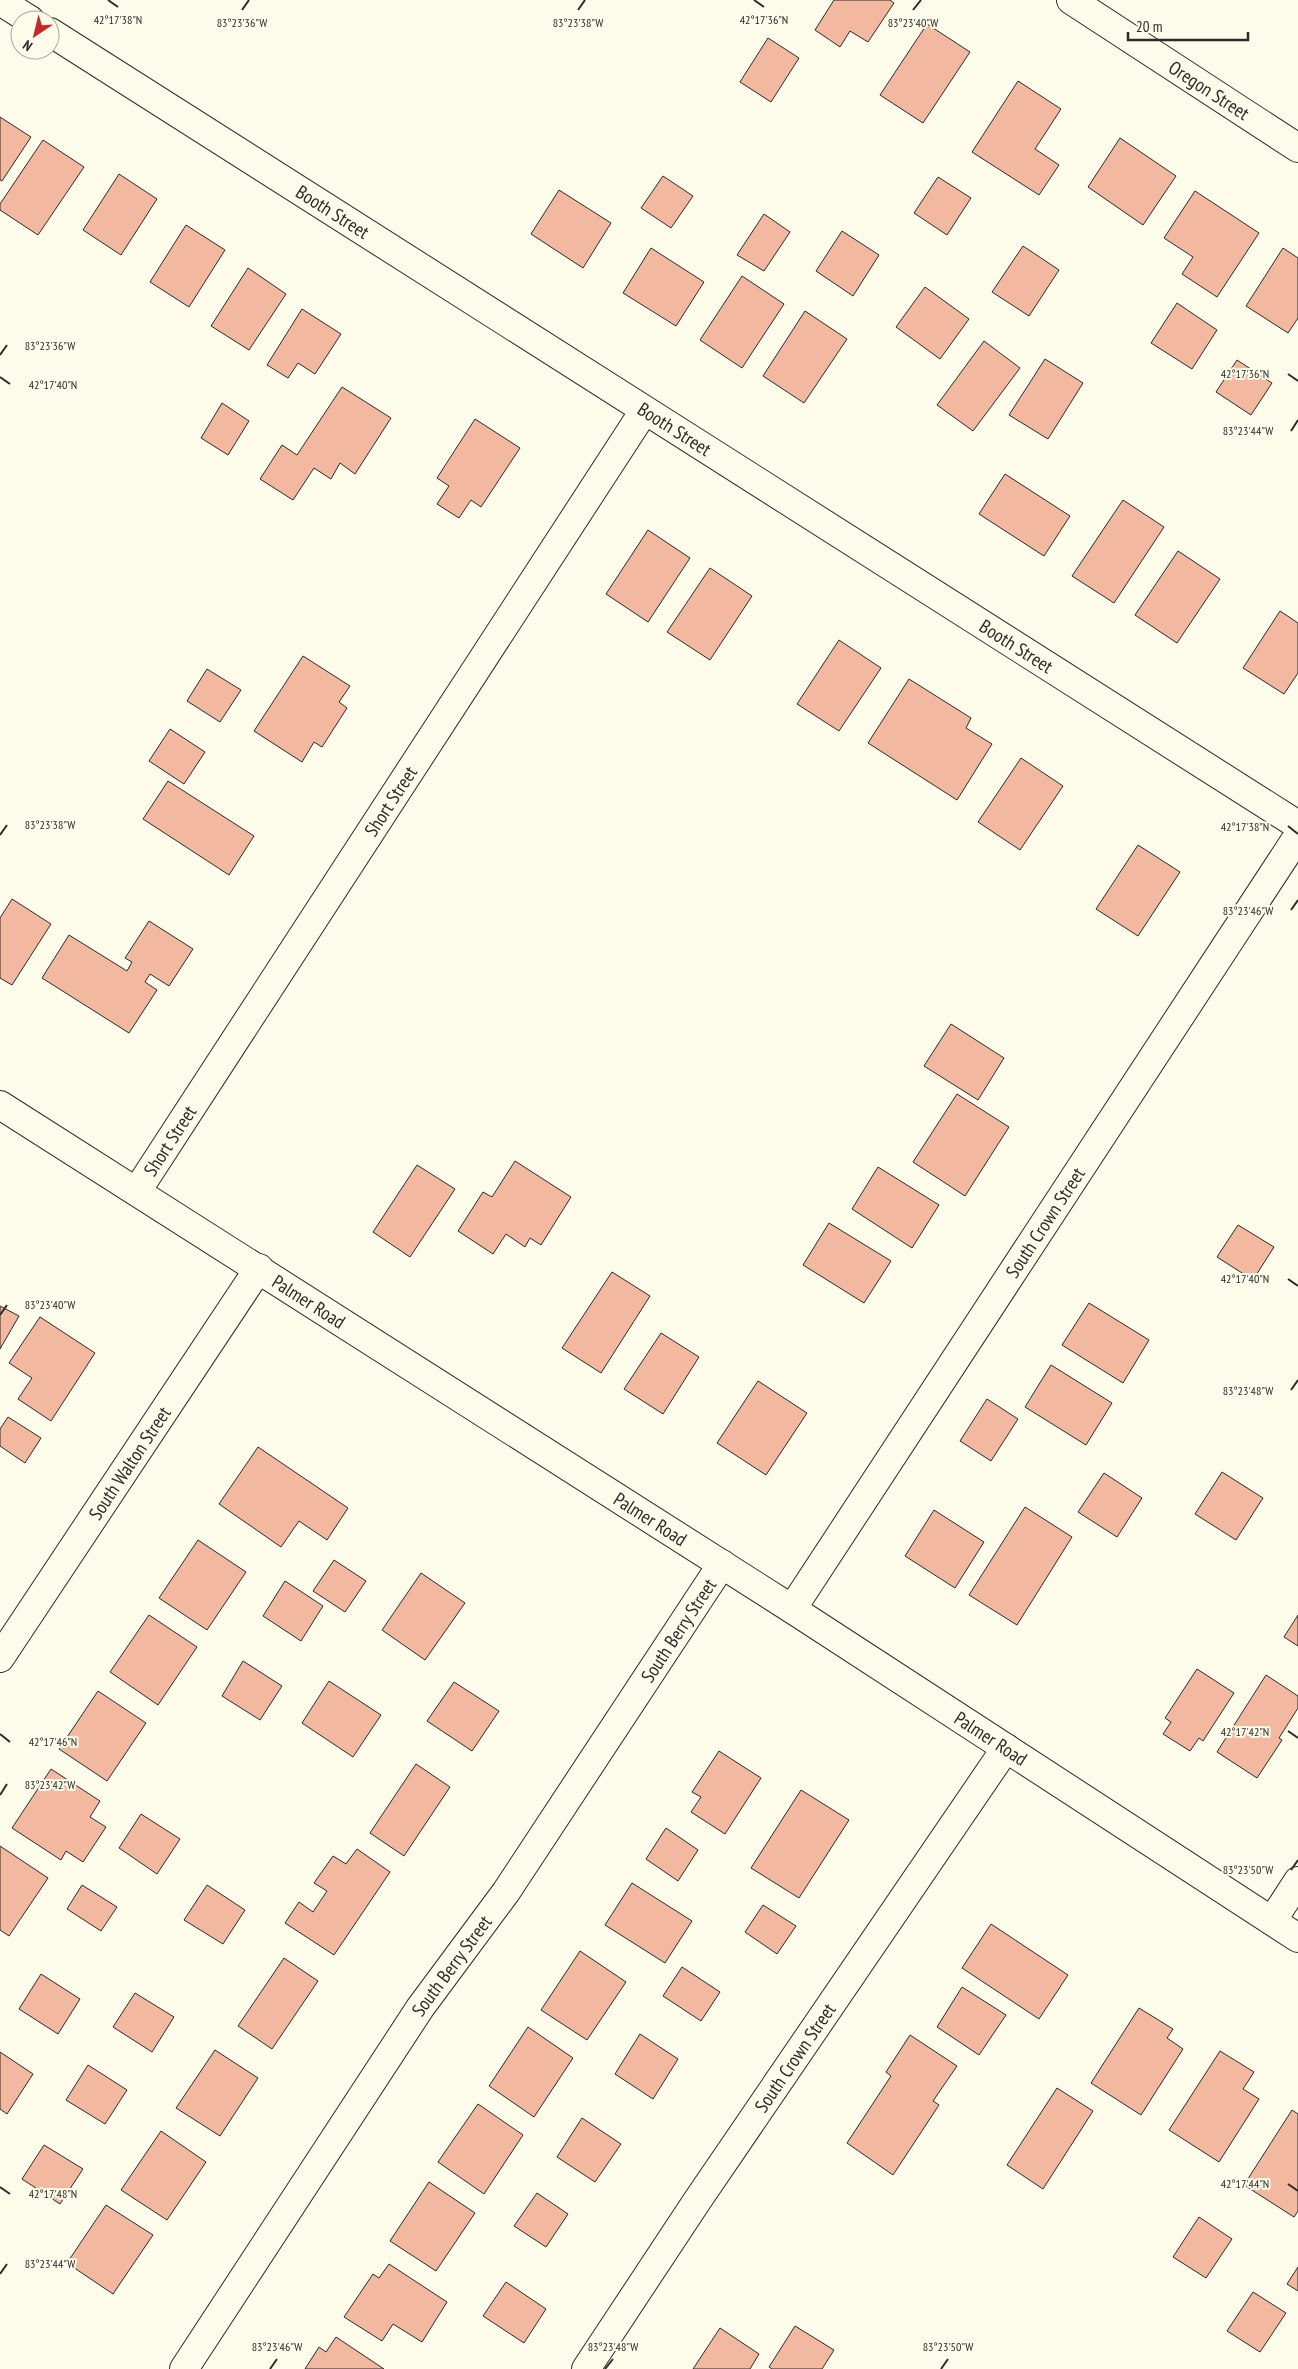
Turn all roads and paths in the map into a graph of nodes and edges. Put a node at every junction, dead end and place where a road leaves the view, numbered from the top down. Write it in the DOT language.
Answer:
graph roads {
  1 [pos="1071,0"];
  2 [pos="0,1"];
  3 [pos="14,10"];
  4 [pos="60,38"];
  5 [pos="1298,148"];
  6 [pos="644,411"];
  7 [pos="1298,825"];
  8 [pos="1298,836"];
  9 [pos="0,1105"];
  10 [pos="137,1191"];
  11 [pos="259,1268"];
  12 [pos="722,1564"];
  13 [pos="792,1609"];
  14 [pos="0,1658"];
  15 [pos="1006,1748"];
  16 [pos="1298,1881"];
  17 [pos="1272,1921"];
  18 [pos="1298,1938"];
  19 [pos="184,2369"];
  20 [pos="586,2369"];
  1 -- 5 [label="street, Oregon Street"];
  2 -- 3 [label="street"];
  4 -- 6 [label="street, Booth Street"];
  6 -- 7 [label="street, Booth Street"];
  6 -- 10 [label="street, Short Street"];
  8 -- 13 [label="street, South Crown Street"];
  9 -- 10 [label="street, Palmer Road"];
  10 -- 11 [label="street, Palmer Road"];
  11 -- 12 [label="street, Palmer Road"];
  11 -- 14 [label="street, South Walton Street"];
  12 -- 13 [label="street, Palmer Road"];
  12 -- 19 [label="street, South Berry Street"];
  13 -- 15 [label="street, Palmer Road"];
  15 -- 17 [label="street, Palmer Road"];
  15 -- 20 [label="street, South Crown Street"];
  16 -- 17 [label="street"];
  17 -- 18 [label="street, Palmer Road"];
}
